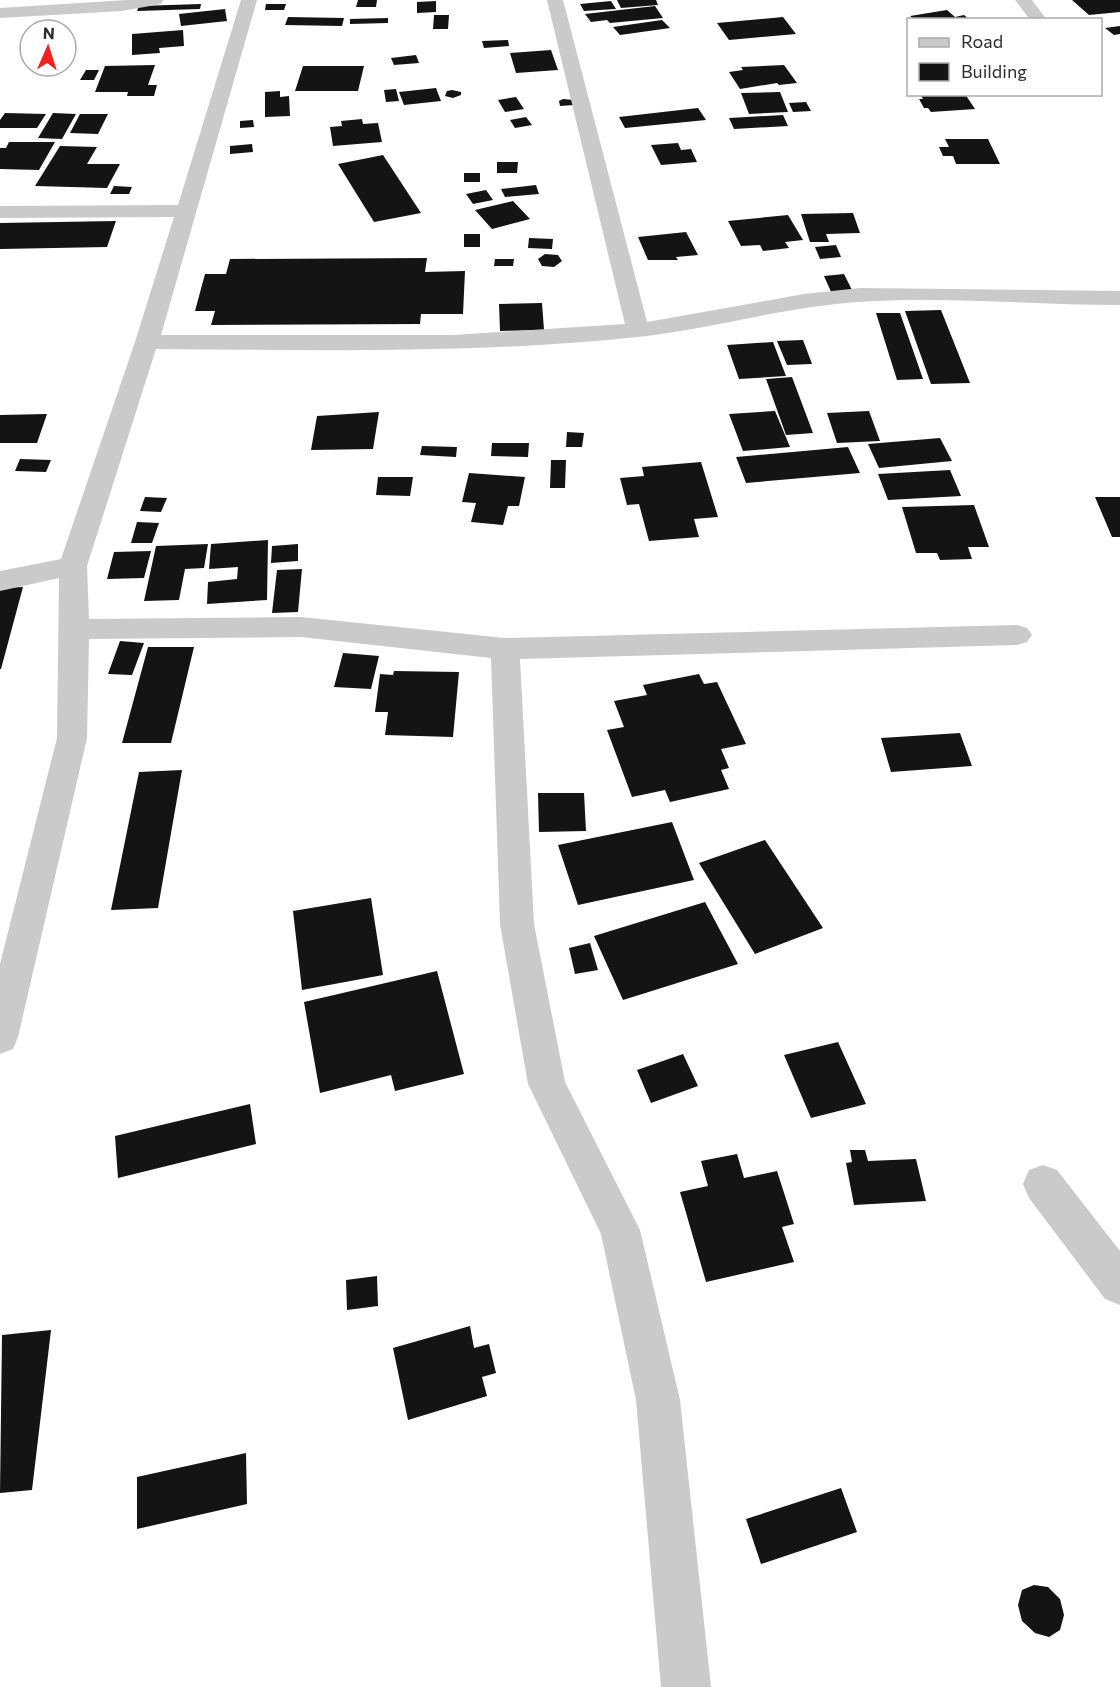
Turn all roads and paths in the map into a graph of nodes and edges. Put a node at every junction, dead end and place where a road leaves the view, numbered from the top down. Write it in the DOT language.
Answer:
graph roads {
  1 [pos="155,0"];
  2 [pos="249,0"];
  3 [pos="555,0"];
  4 [pos="1023,0"];
  5 [pos="0,13"];
  6 [pos="1037,18"];
  7 [pos="188,211"];
  8 [pos="0,212"];
  9 [pos="1120,298"];
  10 [pos="638,330"];
  11 [pos="147,342"];
  12 [pos="73,566"];
  13 [pos="0,581"];
  14 [pos="75,629"];
  15 [pos="1017,635"];
  16 [pos="505,649"];
  17 [pos="0,1037"];
  18 [pos="1043,1184"];
  19 [pos="1120,1284"];
  20 [pos="686,1687"];
  1 -- 5 [label="street"];
  2 -- 7 [label="street"];
  3 -- 10 [label="street"];
  4 -- 6 [label="street"];
  7 -- 8 [label="street"];
  7 -- 11 [label="street"];
  9 -- 10 [label="street"];
  10 -- 11 [label="street"];
  11 -- 12 [label="street"];
  12 -- 13 [label="street"];
  12 -- 14 [label="street"];
  14 -- 16 [label="street"];
  14 -- 17 [label="street"];
  15 -- 16 [label="street"];
  16 -- 20 [label="street"];
  18 -- 19 [label="street"];
}
